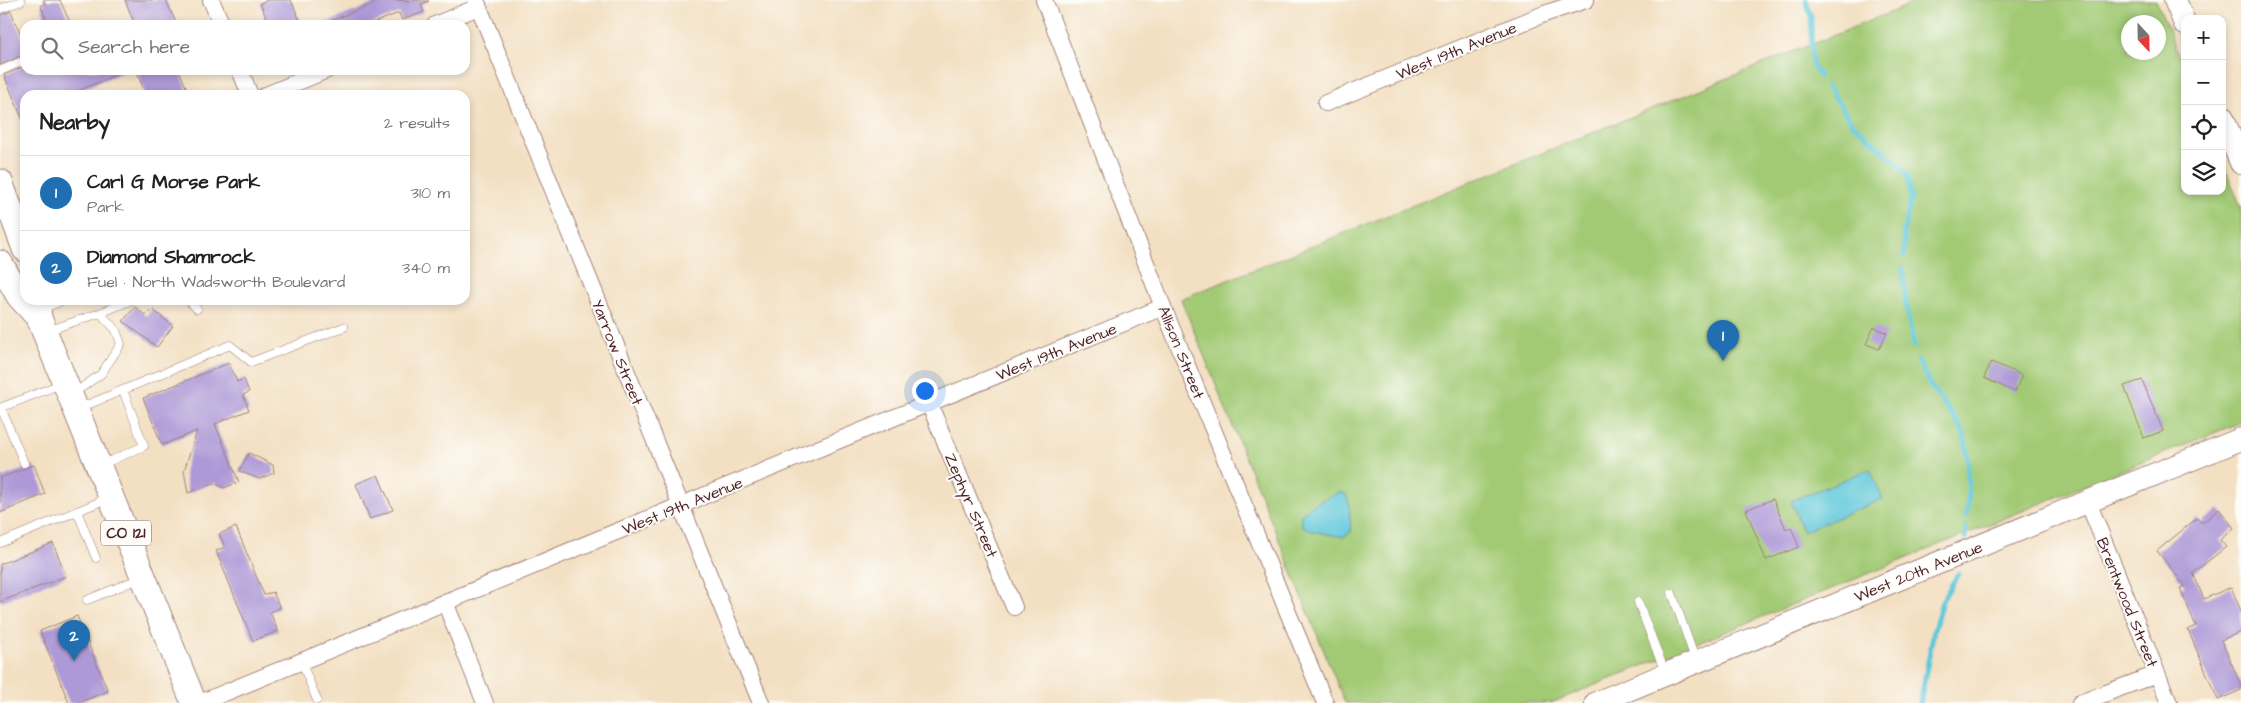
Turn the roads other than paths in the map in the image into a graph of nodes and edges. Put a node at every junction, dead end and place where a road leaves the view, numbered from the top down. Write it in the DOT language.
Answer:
graph roads {
  1 [pos="21,0"];
  2 [pos="211,0"];
  3 [pos="1044,0"];
  4 [pos="1586,0"];
  5 [pos="2175,0"];
  6 [pos="477,4"];
  7 [pos="0,9"];
  8 [pos="2181,15"];
  9 [pos="220,20"];
  10 [pos="445,20"];
  11 [pos="20,62"];
  12 [pos="0,70"];
  13 [pos="242,75"];
  14 [pos="315,75"];
  15 [pos="248,90"];
  16 [pos="278,90"];
  17 [pos="1326,103"];
  18 [pos="2226,126"];
  19 [pos="2241,163"];
  20 [pos="0,182"];
  21 [pos="12,210"];
  22 [pos="20,233"];
  23 [pos="0,263"];
  24 [pos="20,297"];
  25 [pos="28,305"];
  26 [pos="55,305"];
  27 [pos="120,305"];
  28 [pos="193,305"];
  29 [pos="1163,307"];
  30 [pos="197,309"];
  31 [pos="100,313"];
  32 [pos="38,315"];
  33 [pos="344,327"];
  34 [pos="123,390"];
  35 [pos="70,396"];
  36 [pos="929,403"];
  37 [pos="1,408"];
  38 [pos="2241,439"];
  39 [pos="24,463"];
  40 [pos="98,466"];
  41 [pos="111,498"];
  42 [pos="2088,502"];
  43 [pos="681,505"];
  44 [pos="77,511"];
  45 [pos="0,542"];
  46 [pos="96,558"];
  47 [pos="143,577"];
  48 [pos="1672,593"];
  49 [pos="87,600"];
  50 [pos="445,602"];
  51 [pos="1638,602"];
  52 [pos="1014,607"];
  53 [pos="301,661"];
  54 [pos="1696,661"];
  55 [pos="1666,674"];
  56 [pos="2157,674"];
  57 [pos="317,700"];
  58 [pos="194,703"];
  59 [pos="200,703"];
  60 [pos="485,703"];
  61 [pos="762,703"];
  62 [pos="1325,703"];
  63 [pos="1596,703"];
  64 [pos="2080,703"];
  65 [pos="2169,703"];
  1 -- 7 [label="lane"];
  2 -- 9 [label="street"];
  3 -- 29 [label="street, Allison Street"];
  4 -- 17 [label="street, West 19th Avenue"];
  5 -- 8 [label="street"];
  6 -- 10 [label="street"];
  6 -- 43 [label="street, Yarrow Street"];
  11 -- 12 [label="lane"];
  13 -- 15 [label="street"];
  14 -- 16 [label="street"];
  18 -- 19 [label="street"];
  20 -- 21 [label="main road"];
  21 -- 22 [label="main road"];
  23 -- 24 [label="main road, CO 121"];
  25 -- 32 [label="main road, CO 121"];
  26 -- 32 [label="lane"];
  27 -- 31 [label="lane"];
  28 -- 30 [label="lane"];
  29 -- 36 [label="street, West 19th Avenue"];
  29 -- 62 [label="street, Allison Street"];
  31 -- 32 [label="lane"];
  31 -- 35 [label="lane"];
  32 -- 35 [label="main road, CO 121"];
  33 -- 34 [label="lane"];
  34 -- 35 [label="lane"];
  34 -- 40 [label="lane"];
  35 -- 37 [label="lane"];
  35 -- 40 [label="main road, CO 121"];
  36 -- 43 [label="street, West 19th Avenue"];
  36 -- 52 [label="street, Zephyr Street"];
  37 -- 39 [label="lane"];
  38 -- 42 [label="street, West 20th Avenue"];
  40 -- 41 [label="main road, CO 121"];
  41 -- 44 [label="lane"];
  41 -- 47 [label="main road, CO 121"];
  42 -- 54 [label="street, West 20th Avenue"];
  42 -- 56 [label="street, Brentwood Street"];
  43 -- 50 [label="street, West 19th Avenue"];
  43 -- 61 [label="street, Yarrow Street"];
  44 -- 45 [label="lane"];
  44 -- 46 [label="lane"];
  47 -- 49 [label="lane"];
  47 -- 58 [label="main road, CO 121"];
  48 -- 54 [label="lane"];
  50 -- 53 [label="street, West 19th Avenue"];
  50 -- 60 [label="street"];
  51 -- 55 [label="lane"];
  53 -- 57 [label="lane"];
  53 -- 59 [label="street, West 19th Avenue"];
  54 -- 55 [label="street, West 20th Avenue"];
  55 -- 63 [label="street, West 20th Avenue"];
  56 -- 64 [label="street"];
  56 -- 65 [label="street, Brentwood Street"];
}
